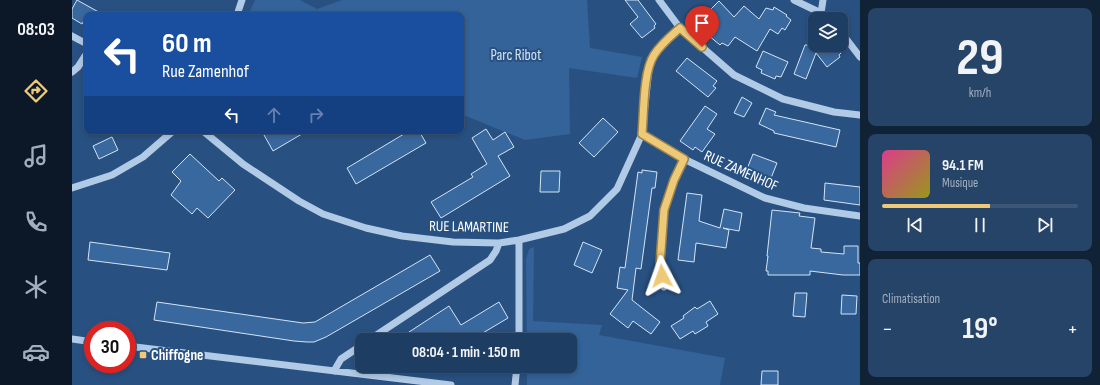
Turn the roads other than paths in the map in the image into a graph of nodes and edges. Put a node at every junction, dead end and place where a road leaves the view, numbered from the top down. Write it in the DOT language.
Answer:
graph roads {
  1 [pos="242,0"];
  2 [pos="659,0"];
  3 [pos="794,0"];
  4 [pos="823,0"];
  5 [pos="238,12"];
  6 [pos="818,12"];
  7 [pos="820,12"];
  8 [pos="680,28"];
  9 [pos="72,36"];
  10 [pos="848,41"];
  11 [pos="84,42"];
  12 [pos="860,57"];
  13 [pos="84,58"];
  14 [pos="72,72"];
  15 [pos="860,115"];
  16 [pos="170,134"];
  17 [pos="207,134"];
  18 [pos="642,134"];
  19 [pos="684,159"];
  20 [pos="72,188"];
  21 [pos="860,216"];
  22 [pos="519,240"];
  23 [pos="499,244"];
  24 [pos="664,287"];
  25 [pos="380,333"];
  26 [pos="519,333"];
  27 [pos="72,339"];
  28 [pos="84,341"];
  29 [pos="136,347"];
  30 [pos="355,350"];
  31 [pos="334,371"];
  32 [pos="516,373"];
  33 [pos="451,385"];
  34 [pos="515,385"];
  1 -- 5 [label="street"];
  2 -- 8 [label="street"];
  3 -- 6 [label="street"];
  4 -- 7 [label="street"];
  8 -- 15 [label="street"];
  8 -- 18 [label="street, RUE LAMARTINE"];
  9 -- 11 [label="street"];
  10 -- 12 [label="street"];
  13 -- 14 [label="street"];
  16 -- 20 [label="street"];
  17 -- 23 [label="street, RUE LAMARTINE"];
  18 -- 19 [label="street, RUE ZAMENHOF"];
  18 -- 22 [label="street, RUE LAMARTINE"];
  19 -- 21 [label="street, RUE ZAMENHOF"];
  19 -- 24 [label="street"];
  22 -- 23 [label="street, RUE LAMARTINE"];
  22 -- 26 [label="street"];
  23 -- 25 [label="street"];
  27 -- 28 [label="street"];
  29 -- 31 [label="street"];
  30 -- 31 [label="street"];
  31 -- 33 [label="street"];
  32 -- 34 [label="street"];
}
